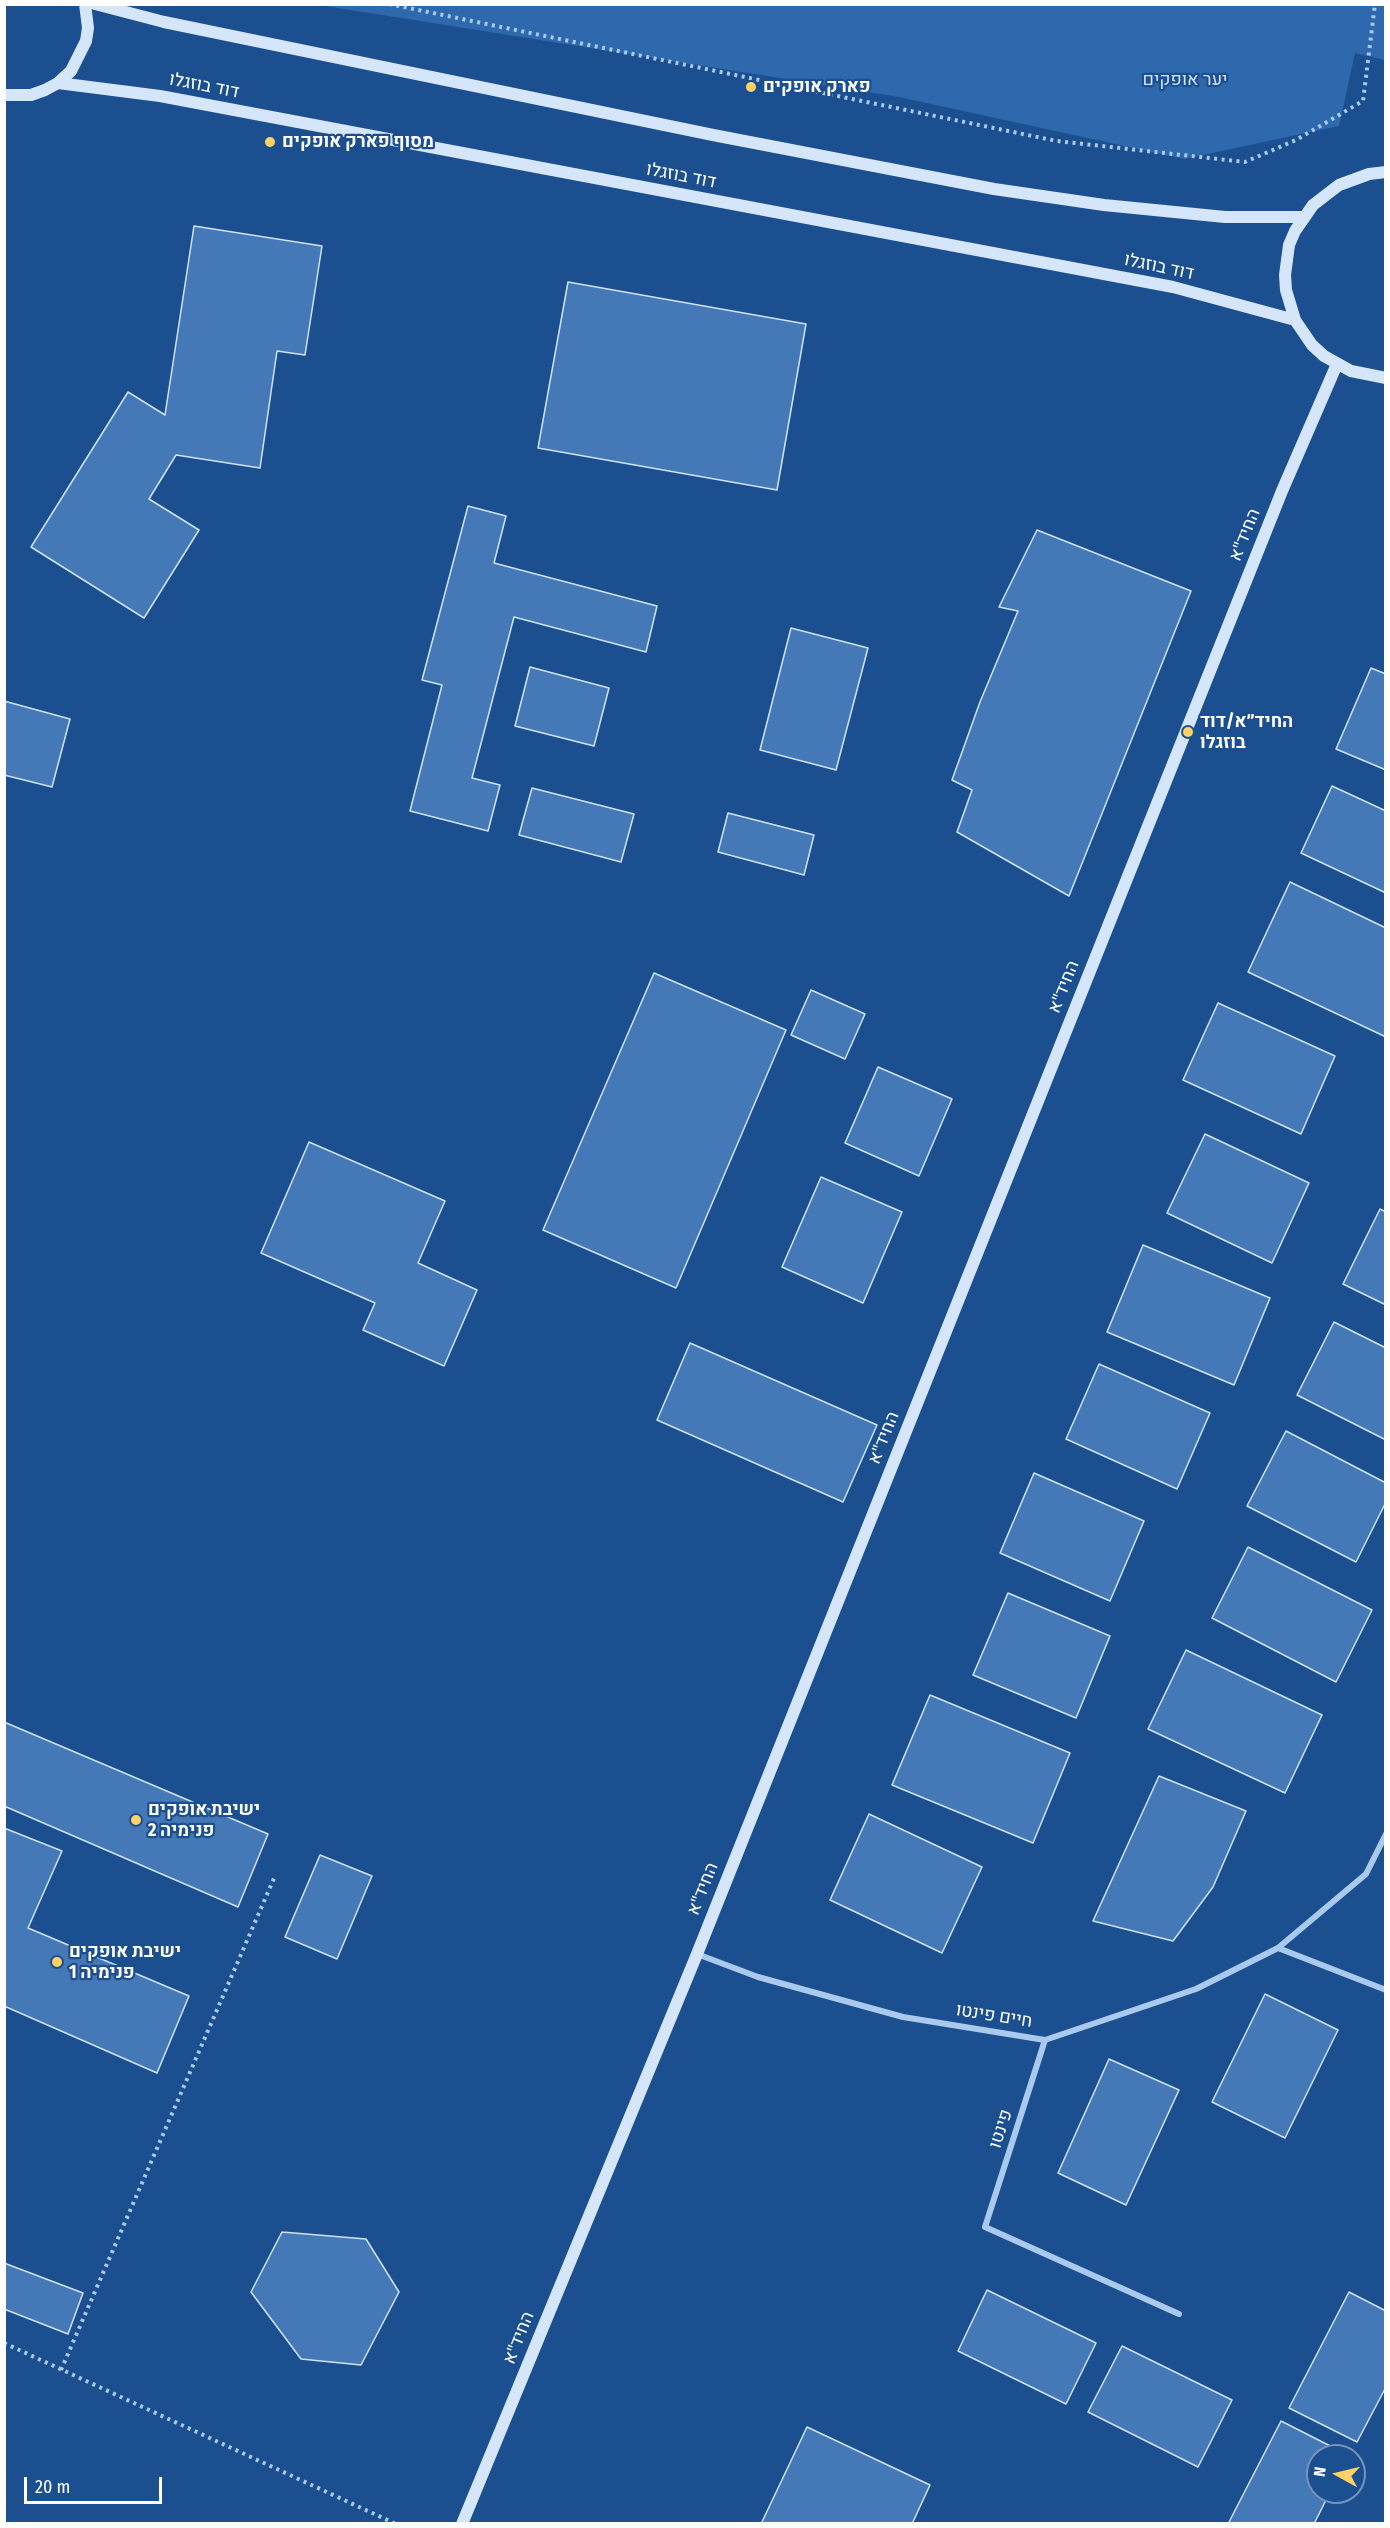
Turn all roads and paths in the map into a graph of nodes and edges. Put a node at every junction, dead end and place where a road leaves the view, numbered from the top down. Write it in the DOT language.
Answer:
graph roads {
  1 [pos="85,4"];
  2 [pos="95,4"];
  3 [pos="389,4"];
  4 [pos="1375,4"];
  5 [pos="58,83"];
  6 [pos="4,95"];
  7 [pos="1386,172"];
  8 [pos="1303,217"];
  9 [pos="1295,320"];
  10 [pos="1337,364"];
  11 [pos="1386,378"];
  12 [pos="1386,1834"];
  13 [pos="275,1876"];
  14 [pos="1278,1948"];
  15 [pos="697,1954"];
  16 [pos="1386,1990"];
  17 [pos="1045,2040"];
  18 [pos="1179,2314"];
  19 [pos="4,2343"];
  20 [pos="61,2370"];
  21 [pos="396,2523"];
  22 [pos="462,2523"];
  1 -- 5 [label="street"];
  2 -- 8 [label="street"];
  3 -- 4 [label="path"];
  5 -- 6 [label="street"];
  5 -- 9 [label="street, דוד בוזגלו"];
  7 -- 8 [label="street"];
  8 -- 9 [label="street"];
  9 -- 10 [label="street"];
  10 -- 11 [label="street"];
  10 -- 15 [label="street, החיד\"א"];
  12 -- 14 [label="street, חיים פינטו"];
  13 -- 20 [label="path"];
  14 -- 16 [label="street"];
  14 -- 17 [label="street, חיים פינטו"];
  15 -- 17 [label="street, חיים פינטו"];
  15 -- 22 [label="street, החיד\"א"];
  17 -- 18 [label="street, פינטו"];
  19 -- 20 [label="path"];
  20 -- 21 [label="path"];
}
